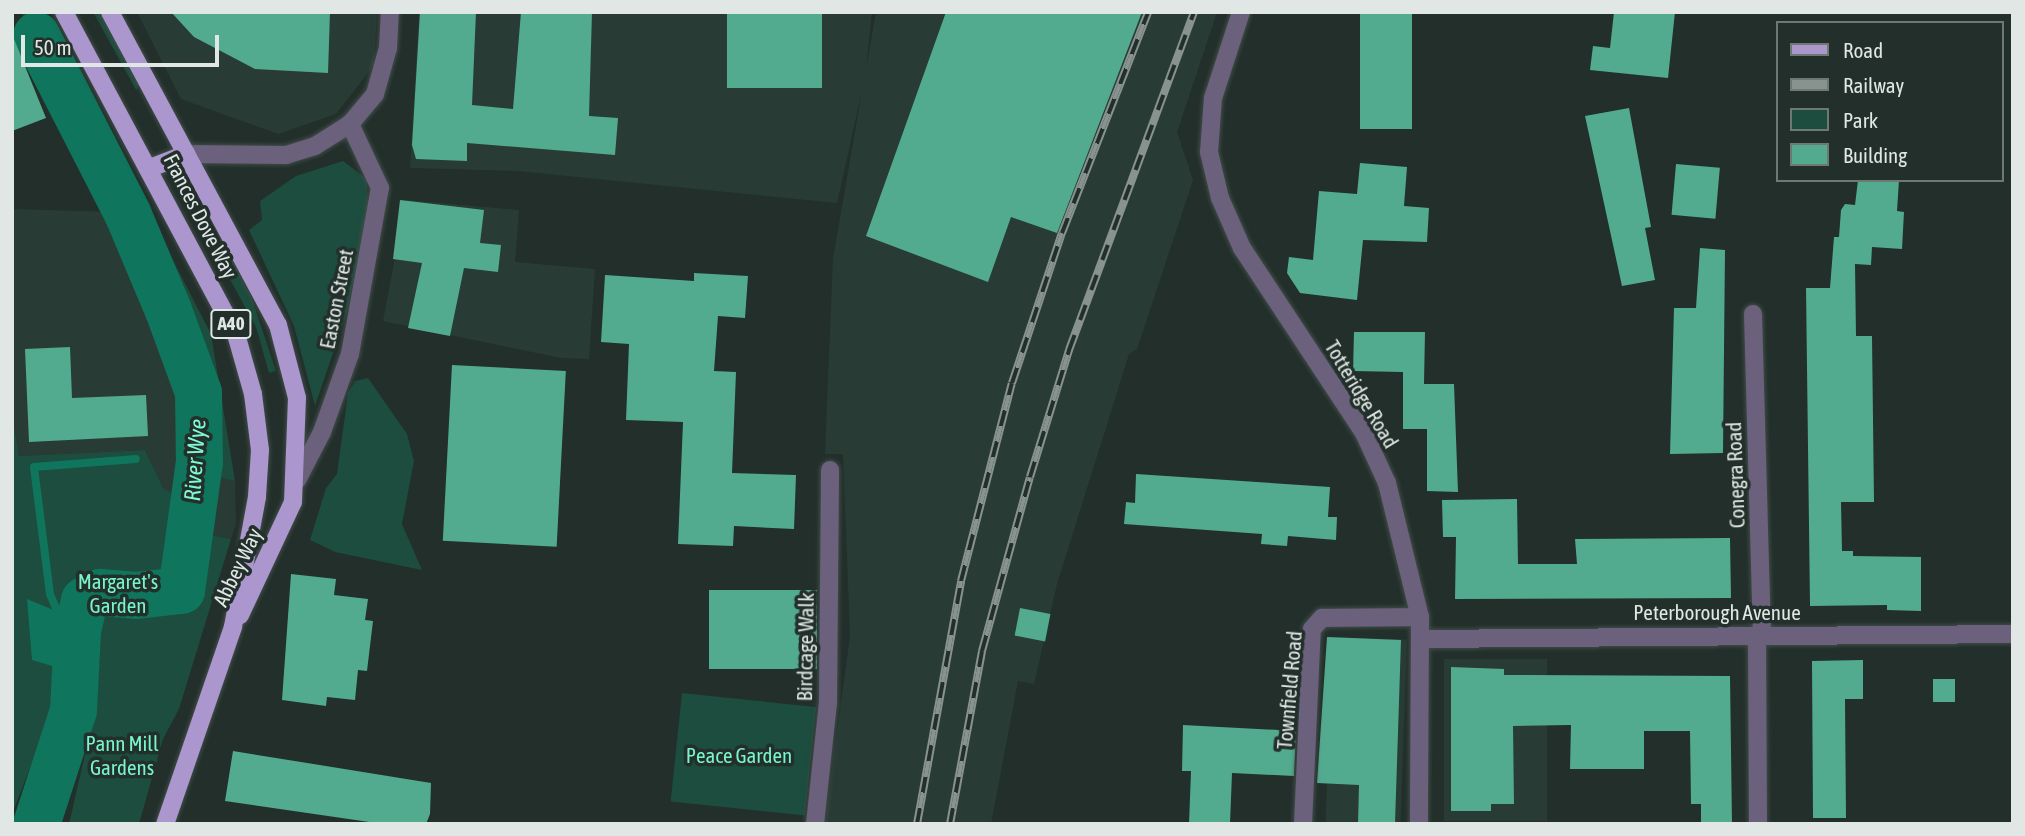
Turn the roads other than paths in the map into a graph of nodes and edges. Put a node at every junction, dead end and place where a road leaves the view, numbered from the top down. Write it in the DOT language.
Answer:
graph roads {
  1 [pos="64,12"];
  2 [pos="110,12"];
  3 [pos="390,12"];
  4 [pos="1241,12"];
  5 [pos="350,124"];
  6 [pos="186,154"];
  7 [pos="150,167"];
  8 [pos="1753,314"];
  9 [pos="830,470"];
  10 [pos="297,480"];
  11 [pos="257,497"];
  12 [pos="1420,617"];
  13 [pos="233,627"];
  14 [pos="2013,634"];
  15 [pos="1759,635"];
  16 [pos="1421,639"];
  17 [pos="165,824"];
  18 [pos="815,824"];
  19 [pos="1303,824"];
  20 [pos="1419,824"];
  21 [pos="1758,824"];
  1 -- 7 [label="main road, Frances Dove Way / A40"];
  2 -- 6 [label="main road, Frances Dove Way / A40"];
  3 -- 5 [label="street"];
  4 -- 12 [label="street, Totteridge Road"];
  5 -- 6 [label="street"];
  5 -- 10 [label="street, Easton Street"];
  6 -- 7 [label="main road"];
  6 -- 10 [label="main road, Frances Dove Way / A40"];
  7 -- 11 [label="main road, Frances Dove Way / A40"];
  8 -- 15 [label="street, Conegra Road"];
  9 -- 18 [label="street, Birdcage Walk"];
  10 -- 13 [label="main road, Abbey Way / A40"];
  11 -- 13 [label="main road, Abbey Way / A40"];
  12 -- 16 [label="street, Totteridge Road"];
  12 -- 19 [label="street, Townfield Road"];
  13 -- 17 [label="main road, A40"];
  14 -- 15 [label="street, Peterborough Avenue"];
  15 -- 16 [label="street, Peterborough Avenue"];
  15 -- 21 [label="street, Conegra Road"];
  16 -- 20 [label="street, Totteridge Road"];
}
